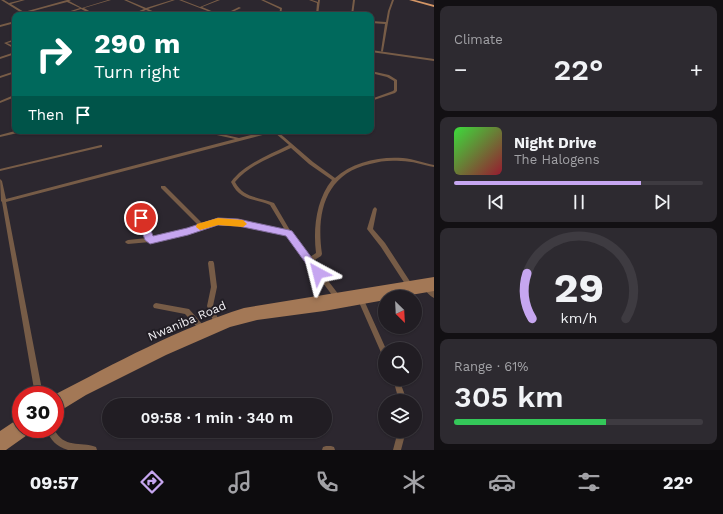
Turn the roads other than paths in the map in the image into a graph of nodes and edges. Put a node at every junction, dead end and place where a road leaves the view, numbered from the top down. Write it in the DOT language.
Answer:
graph roads {
  1 [pos="24,0"];
  2 [pos="67,0"];
  3 [pos="110,0"];
  4 [pos="133,0"];
  5 [pos="174,0"];
  6 [pos="180,0"];
  7 [pos="210,0"];
  8 [pos="219,0"];
  9 [pos="262,0"];
  10 [pos="310,0"];
  11 [pos="354,0"];
  12 [pos="393,0"];
  13 [pos="411,0"];
  14 [pos="416,0"];
  15 [pos="2,1"];
  16 [pos="127,1"];
  17 [pos="319,1"];
  18 [pos="214,2"];
  19 [pos="9,4"];
  20 [pos="434,5"];
  21 [pos="201,7"];
  22 [pos="82,8"];
  23 [pos="240,8"];
  24 [pos="146,9"];
  25 [pos="23,12"];
  26 [pos="28,12"];
  27 [pos="69,12"];
  28 [pos="89,12"];
  29 [pos="138,12"];
  30 [pos="153,12"];
  31 [pos="213,12"];
  32 [pos="231,12"];
  33 [pos="280,12"];
  34 [pos="317,12"];
  35 [pos="352,12"];
  36 [pos="374,22"];
  37 [pos="12,23"];
  38 [pos="387,24"];
  39 [pos="0,26"];
  40 [pos="12,37"];
  41 [pos="0,41"];
  42 [pos="12,41"];
  43 [pos="12,46"];
  44 [pos="374,50"];
  45 [pos="374,50"];
  46 [pos="382,51"];
  47 [pos="12,54"];
  48 [pos="0,58"];
  49 [pos="434,59"];
  50 [pos="12,73"];
  51 [pos="374,73"];
  52 [pos="0,77"];
  53 [pos="12,97"];
  54 [pos="374,99"];
  55 [pos="0,102"];
  56 [pos="12,133"];
  57 [pos="217,134"];
  58 [pos="260,134"];
  59 [pos="278,134"];
  60 [pos="0,136"];
  61 [pos="239,139"];
  62 [pos="102,146"];
  63 [pos="291,146"];
  64 [pos="434,166"];
  65 [pos="0,170"];
  66 [pos="335,180"];
  67 [pos="0,182"];
  68 [pos="163,187"];
  69 [pos="3,200"];
  70 [pos="375,209"];
  71 [pos="141,218"];
  72 [pos="202,226"];
  73 [pos="289,233"];
  74 [pos="150,240"];
  75 [pos="128,242"];
  76 [pos="309,261"];
  77 [pos="211,263"];
  78 [pos="434,281"];
  79 [pos="408,285"];
  80 [pos="430,287"];
  81 [pos="434,295"];
  82 [pos="337,297"];
  83 [pos="360,300"];
  84 [pos="156,306"];
  85 [pos="216,321"];
  86 [pos="202,327"];
  87 [pos="379,342"];
  88 [pos="37,386"];
  89 [pos="64,395"];
  90 [pos="64,404"];
  91 [pos="12,429"];
  92 [pos="0,438"];
  93 [pos="14,438"];
  94 [pos="56,438"];
  95 [pos="400,438"];
  96 [pos="0,448"];
  97 [pos="398,449"];
  98 [pos="93,450"];
  99 [pos="326,450"];
  100 [pos="330,450"];
  1 -- 19 [label="street"];
  2 -- 22 [label="street"];
  2 -- 26 [label="street"];
  3 -- 22 [label="street"];
  4 -- 16 [label="street"];
  5 -- 24 [label="street"];
  6 -- 21 [label="street"];
  7 -- 18 [label="street"];
  8 -- 18 [label="street"];
  9 -- 33 [label="street"];
  10 -- 17 [label="street"];
  11 -- 35 [label="street"];
  12 -- 38 [label="street"];
  13 -- 20 [label="highway"];
  14 -- 20 [label="highway"];
  15 -- 19 [label="street"];
  16 -- 24 [label="street"];
  17 -- 34 [label="street"];
  18 -- 21 [label="street"];
  19 -- 25 [label="street"];
  21 -- 31 [label="street"];
  22 -- 27 [label="street"];
  22 -- 28 [label="street"];
  23 -- 32 [label="street"];
  24 -- 29 [label="street"];
  24 -- 30 [label="street"];
  36 -- 38 [label="street"];
  37 -- 39 [label="street"];
  38 -- 46 [label="street"];
  40 -- 41 [label="street"];
  42 -- 43 [label="street"];
  44 -- 46 [label="street"];
  45 -- 49 [label="street"];
  46 -- 49 [label="street"];
  47 -- 48 [label="street"];
  50 -- 52 [label="street"];
  51 -- 54 [label="street"];
  53 -- 55 [label="street"];
  56 -- 60 [label="street"];
  57 -- 61 [label="street"];
  58 -- 61 [label="street"];
  59 -- 63 [label="street"];
  61 -- 69 [label="street"];
  62 -- 65 [label="street"];
  63 -- 66 [label="street"];
  63 -- 73 [label="street"];
  64 -- 66 [label="street"];
  66 -- 76 [label="street"];
  67 -- 69 [label="street"];
  68 -- 72 [label="street"];
  69 -- 88 [label="street"];
  70 -- 79 [label="street"];
  71 -- 74 [label="street"];
  72 -- 73 [label="street"];
  72 -- 74 [label="street"];
  73 -- 76 [label="street"];
  74 -- 75 [label="street"];
  76 -- 82 [label="street"];
  77 -- 85 [label="street"];
  78 -- 79 [label="main road, Nwaniba Road"];
  79 -- 82 [label="main road, Nwaniba Road"];
  80 -- 81 [label="street"];
  80 -- 83 [label="main road"];
  82 -- 85 [label="main road, Nwaniba Road"];
  83 -- 87 [label="street"];
  83 -- 90 [label="main road"];
  84 -- 86 [label="street"];
  85 -- 86 [label="main road, Nwaniba Road"];
  86 -- 89 [label="main road, Nwaniba Road"];
  91 -- 92 [label="main road"];
  93 -- 96 [label="main road"];
  94 -- 98 [label="street"];
  95 -- 97 [label="street"];
  99 -- 100 [label="street"];
}
